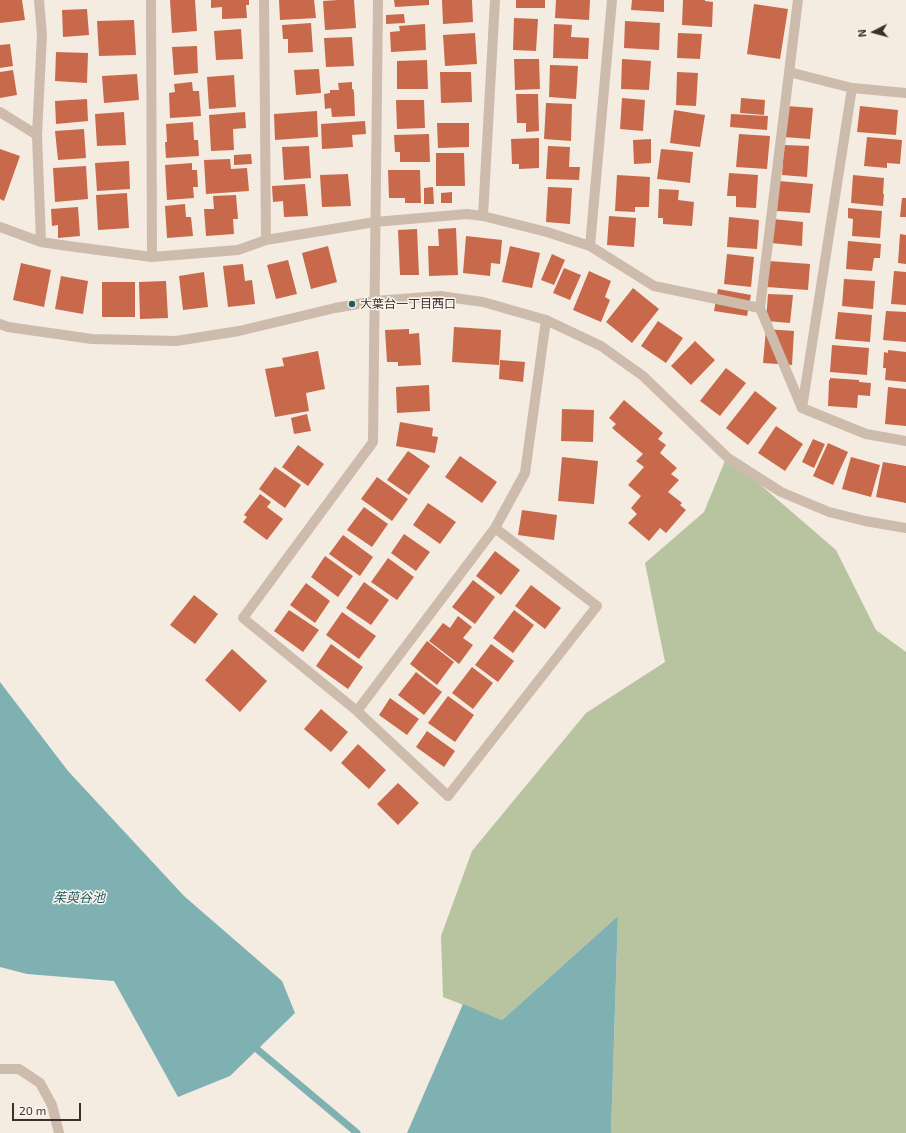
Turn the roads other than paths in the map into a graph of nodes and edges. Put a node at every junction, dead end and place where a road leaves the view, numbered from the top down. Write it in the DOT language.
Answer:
graph roads {
  1 [pos="39,0"];
  2 [pos="151,0"];
  3 [pos="264,0"];
  4 [pos="378,0"];
  5 [pos="495,0"];
  6 [pos="612,0"];
  7 [pos="798,0"];
  8 [pos="789,72"];
  9 [pos="852,88"];
  10 [pos="906,93"];
  11 [pos="0,112"];
  12 [pos="37,135"];
  13 [pos="483,216"];
  14 [pos="376,222"];
  15 [pos="0,227"];
  16 [pos="266,240"];
  17 [pos="41,242"];
  18 [pos="590,246"];
  19 [pos="152,257"];
  20 [pos="374,301"];
  21 [pos="760,308"];
  22 [pos="546,320"];
  23 [pos="0,324"];
  24 [pos="802,408"];
  25 [pos="906,441"];
  26 [pos="495,528"];
  27 [pos="906,528"];
  28 [pos="357,711"];
  29 [pos="0,1068"];
  30 [pos="59,1133"];
  1 -- 12 [label="street"];
  2 -- 19 [label="street"];
  3 -- 16 [label="street"];
  4 -- 14 [label="street"];
  5 -- 13 [label="street"];
  6 -- 18 [label="street"];
  7 -- 8 [label="street"];
  8 -- 9 [label="street"];
  8 -- 21 [label="street"];
  9 -- 10 [label="street"];
  9 -- 24 [label="street"];
  11 -- 12 [label="street"];
  12 -- 17 [label="street"];
  13 -- 14 [label="street"];
  13 -- 18 [label="street"];
  14 -- 16 [label="street"];
  14 -- 20 [label="street"];
  15 -- 17 [label="street"];
  16 -- 19 [label="street"];
  17 -- 19 [label="street"];
  18 -- 21 [label="street"];
  20 -- 22 [label="street"];
  20 -- 23 [label="street"];
  20 -- 28 [label="street"];
  21 -- 24 [label="street"];
  22 -- 26 [label="street"];
  22 -- 27 [label="street"];
  24 -- 25 [label="street"];
  26 -- 28 [label="street"];
  26 -- 28 [label="street"];
  29 -- 30 [label="street"];
}
